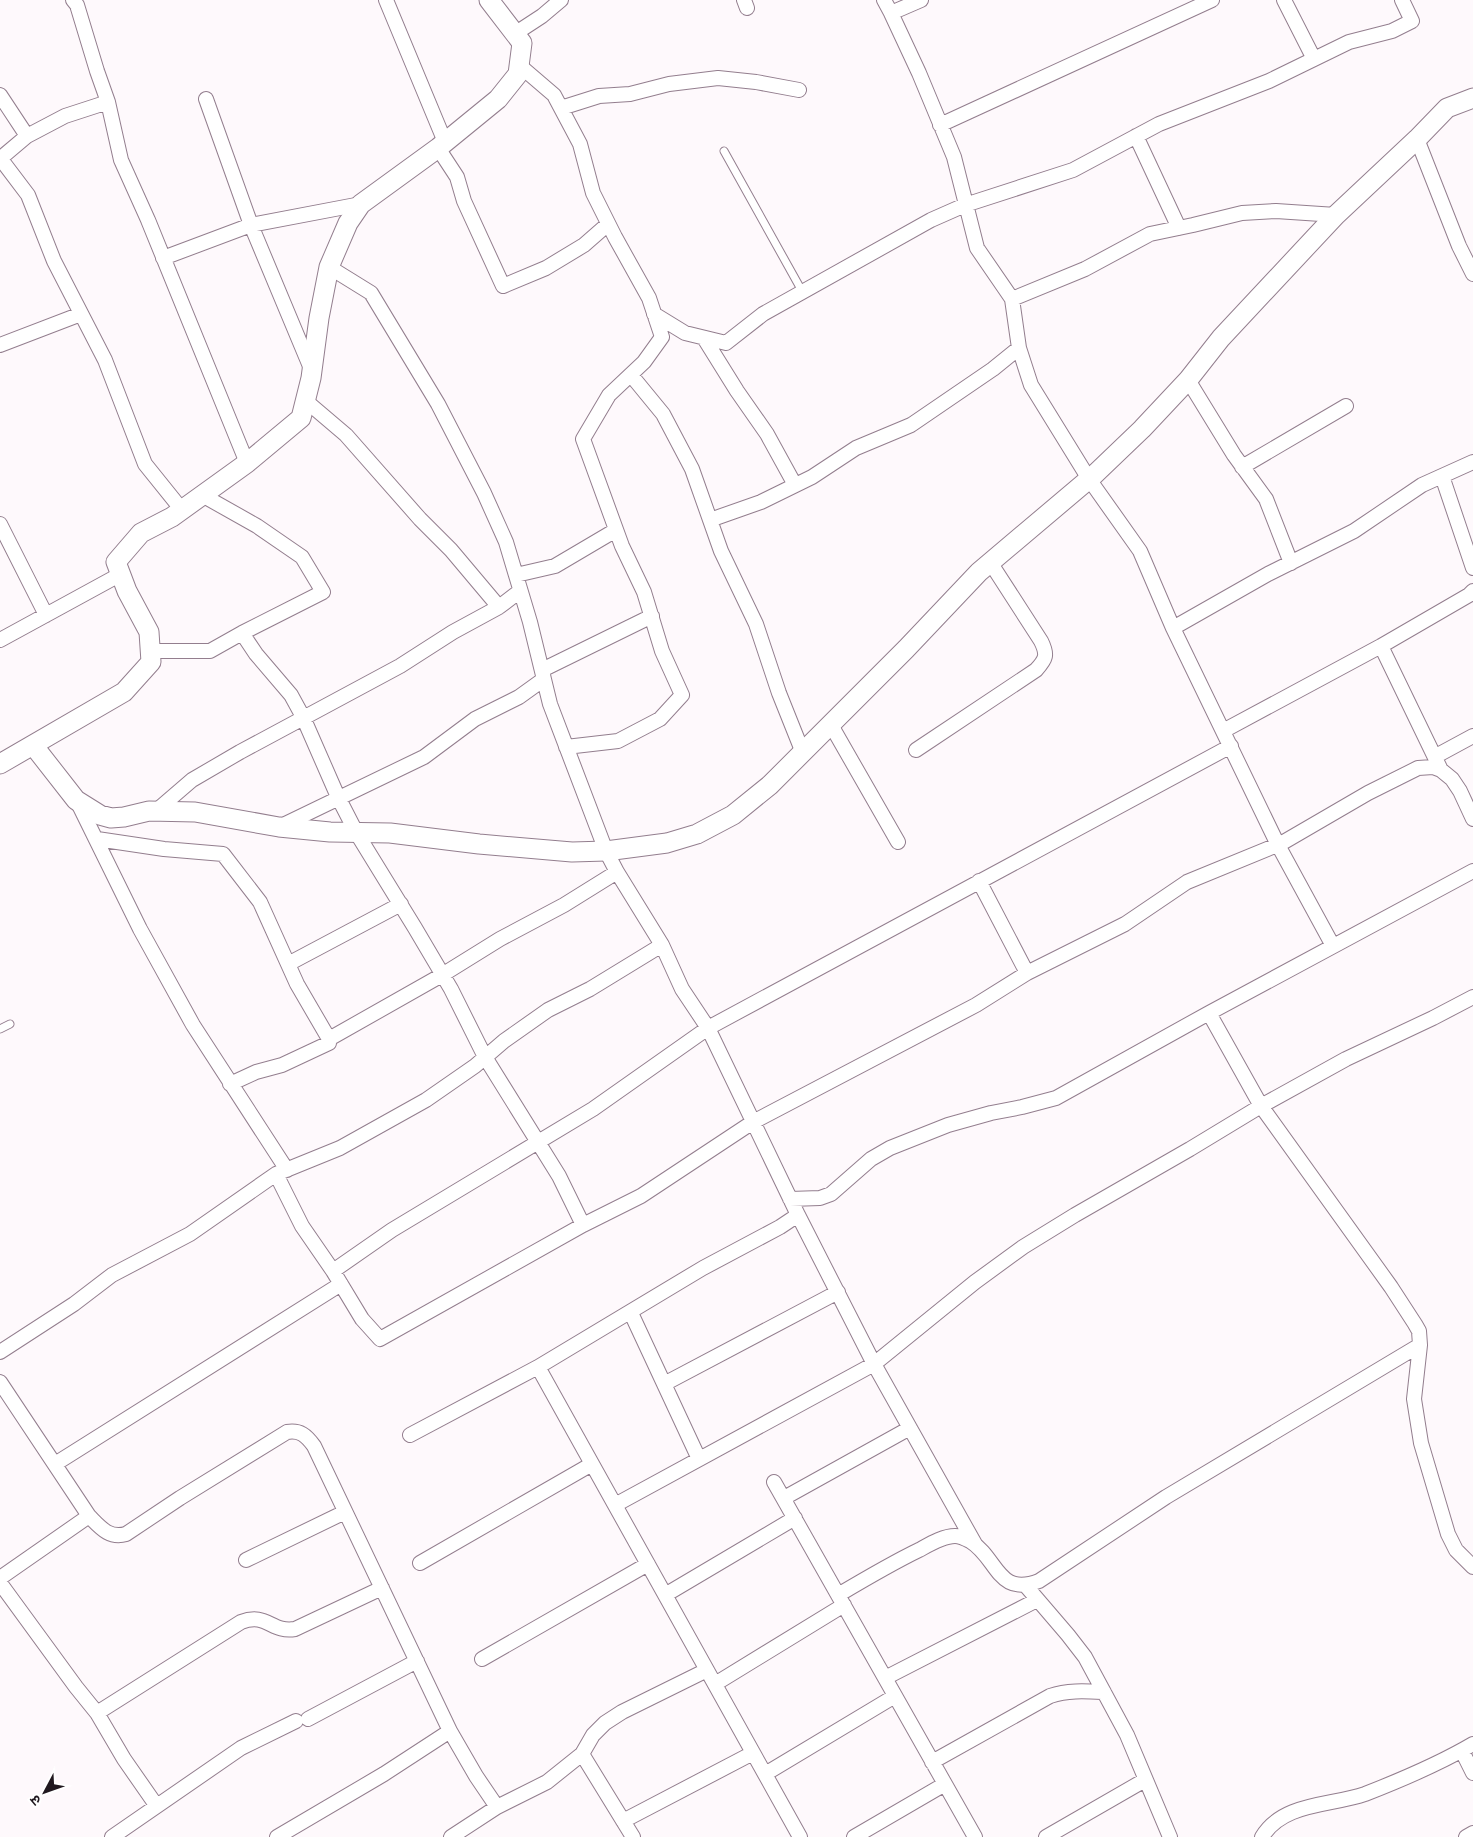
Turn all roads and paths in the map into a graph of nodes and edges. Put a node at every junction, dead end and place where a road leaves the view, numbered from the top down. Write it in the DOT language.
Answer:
graph roads {
  1 [pos="386,0"];
  2 [pos="489,0"];
  3 [pos="561,0"];
  4 [pos="884,0"];
  5 [pos="921,0"];
  6 [pos="1212,0"];
  7 [pos="1284,0"];
  8 [pos="1402,0"];
  9 [pos="80,2"];
  10 [pos="891,13"];
  11 [pos="516,33"];
  12 [pos="1314,59"];
  13 [pos="520,65"];
  14 [pos="799,90"];
  15 [pos="0,95"];
  16 [pos="1473,98"];
  17 [pos="206,99"];
  18 [pos="108,102"];
  19 [pos="561,108"];
  20 [pos="940,125"];
  21 [pos="27,136"];
  22 [pos="1136,136"];
  23 [pos="1417,139"];
  24 [pos="441,145"];
  25 [pos="724,151"];
  26 [pos="0,158"];
  27 [pos="361,204"];
  28 [pos="965,205"];
  29 [pos="1336,215"];
  30 [pos="608,224"];
  31 [pos="251,225"];
  32 [pos="1179,228"];
  33 [pos="163,258"];
  34 [pos="329,266"];
  35 [pos="1473,274"];
  36 [pos="802,291"];
  37 [pos="1012,299"];
  38 [pos="81,314"];
  39 [pos="654,314"];
  40 [pos="704,338"];
  41 [pos="0,345"];
  42 [pos="1019,348"];
  43 [pos="312,372"];
  44 [pos="631,375"];
  45 [pos="1188,380"];
  46 [pos="306,401"];
  47 [pos="1346,406"];
  48 [pos="1473,462"];
  49 [pos="247,464"];
  50 [pos="1242,466"];
  51 [pos="1442,476"];
  52 [pos="1089,479"];
  53 [pos="795,485"];
  54 [pos="202,495"];
  55 [pos="182,510"];
  56 [pos="710,520"];
  57 [pos="0,525"];
  58 [pos="616,530"];
  59 [pos="990,562"];
  60 [pos="1291,563"];
  61 [pos="1473,568"];
  62 [pos="121,574"];
  63 [pos="516,575"];
  64 [pos="520,591"];
  65 [pos="1473,591"];
  66 [pos="499,607"];
  67 [pos="46,615"];
  68 [pos="652,616"];
  69 [pos="1173,628"];
  70 [pos="242,634"];
  71 [pos="0,640"];
  72 [pos="1381,646"];
  73 [pos="150,651"];
  74 [pos="543,674"];
  75 [pos="303,717"];
  76 [pos="831,725"];
  77 [pos="1224,731"];
  78 [pos="1473,736"];
  79 [pos="33,745"];
  80 [pos="1231,746"];
  81 [pos="566,747"];
  82 [pos="916,750"];
  83 [pos="804,753"];
  84 [pos="1436,756"];
  85 [pos="0,764"];
  86 [pos="1441,770"];
  87 [pos="338,797"];
  88 [pos="76,800"];
  89 [pos="156,811"];
  90 [pos="1473,819"];
  91 [pos="279,826"];
  92 [pos="356,832"];
  93 [pos="97,839"];
  94 [pos="898,842"];
  95 [pos="1278,845"];
  96 [pos="606,851"];
  97 [pos="1473,871"];
  98 [pos="617,872"];
  99 [pos="979,882"];
  100 [pos="401,904"];
  101 [pos="662,945"];
  102 [pos="1333,946"];
  103 [pos="288,964"];
  104 [pos="1027,973"];
  105 [pos="442,975"];
  106 [pos="1473,997"];
  107 [pos="1209,1013"];
  108 [pos="10,1024"];
  109 [pos="708,1028"];
  110 [pos="0,1030"];
  111 [pos="329,1039"];
  112 [pos="485,1058"];
  113 [pos="230,1084"];
  114 [pos="1261,1106"];
  115 [pos="753,1122"];
  116 [pos="537,1142"];
  117 [pos="281,1172"];
  118 [pos="790,1199"];
  119 [pos="798,1215"];
  120 [pos="583,1225"];
  121 [pos="333,1271"];
  122 [pos="341,1284"];
  123 [pos="838,1292"];
  124 [pos="631,1313"];
  125 [pos="1420,1345"];
  126 [pos="0,1352"];
  127 [pos="874,1364"];
  128 [pos="538,1368"];
  129 [pos="0,1382"];
  130 [pos="664,1384"];
  131 [pos="910,1428"];
  132 [pos="410,1436"];
  133 [pos="699,1459"];
  134 [pos="55,1464"];
  135 [pos="592,1464"];
  136 [pos="774,1482"];
  137 [pos="784,1498"];
  138 [pos="615,1505"];
  139 [pos="345,1512"];
  140 [pos="89,1516"];
  141 [pos="795,1518"];
  142 [pos="976,1545"];
  143 [pos="246,1560"];
  144 [pos="420,1563"];
  145 [pos="648,1564"];
  146 [pos="1473,1567"];
  147 [pos="0,1578"];
  148 [pos="0,1583"];
  149 [pos="1026,1586"];
  150 [pos="382,1588"];
  151 [pos="665,1595"];
  152 [pos="841,1600"];
  153 [pos="1037,1600"];
  154 [pos="482,1659"];
  155 [pos="416,1661"];
  156 [pos="707,1670"];
  157 [pos="885,1678"];
  158 [pos="715,1684"];
  159 [pos="1104,1692"];
  160 [pos="895,1696"];
  161 [pos="97,1712"];
  162 [pos="450,1732"];
  163 [pos="1468,1748"];
  164 [pos="754,1753"];
  165 [pos="582,1754"];
  166 [pos="932,1762"];
  167 [pos="1473,1773"];
  168 [pos="765,1774"];
  169 [pos="1145,1780"];
  170 [pos="945,1784"];
  171 [pos="156,1805"];
  172 [pos="497,1806"];
  173 [pos="623,1820"];
  174 [pos="470,1832"];
  175 [pos="1473,1833"];
  176 [pos="112,1837"];
  177 [pos="277,1837"];
  178 [pos="451,1837"];
  179 [pos="634,1837"];
  180 [pos="800,1837"];
  181 [pos="854,1837"];
  182 [pos="974,1837"];
  183 [pos="1046,1837"];
  184 [pos="1170,1837"];
  185 [pos="1262,1837"];
  186 [pos="1466,1837"];
  1 -- 24 [label="street"];
  2 -- 11 [label="street"];
  3 -- 11 [label="street"];
  4 -- 10 [label="street"];
  5 -- 10 [label="street"];
  6 -- 20 [label="street"];
  7 -- 12 [label="street"];
  8 -- 12 [label="street"];
  9 -- 18 [label="street"];
  10 -- 20 [label="street"];
  11 -- 13 [label="street"];
  12 -- 22 [label="street"];
  13 -- 19 [label="street"];
  13 -- 24 [label="street"];
  14 -- 19 [label="street"];
  15 -- 21 [label="street"];
  16 -- 23 [label="street"];
  17 -- 31 [label="street"];
  18 -- 21 [label="street"];
  18 -- 33 [label="street"];
  19 -- 30 [label="street"];
  20 -- 28 [label="street"];
  21 -- 26 [label="street"];
  22 -- 28 [label="street"];
  22 -- 32 [label="street"];
  23 -- 29 [label="street"];
  23 -- 35 [label="street"];
  24 -- 27 [label="street"];
  24 -- 30 [label="street"];
  25 -- 36 [label="lane"];
  26 -- 38 [label="street"];
  27 -- 31 [label="street"];
  27 -- 34 [label="street"];
  28 -- 36 [label="street"];
  28 -- 37 [label="street"];
  29 -- 32 [label="street"];
  29 -- 45 [label="street"];
  30 -- 39 [label="street"];
  31 -- 33 [label="street"];
  31 -- 43 [label="street"];
  32 -- 37 [label="street"];
  33 -- 49 [label="street"];
  34 -- 43 [label="street"];
  34 -- 63 [label="street"];
  36 -- 40 [label="street"];
  37 -- 42 [label="street"];
  38 -- 41 [label="street"];
  38 -- 55 [label="street"];
  39 -- 40 [label="street"];
  39 -- 44 [label="street"];
  40 -- 53 [label="street"];
  42 -- 52 [label="street"];
  42 -- 53 [label="street"];
  43 -- 46 [label="street"];
  44 -- 56 [label="street"];
  44 -- 58 [label="street"];
  45 -- 50 [label="street"];
  45 -- 52 [label="street"];
  46 -- 49 [label="street"];
  46 -- 66 [label="street"];
  47 -- 50 [label="street"];
  48 -- 51 [label="street"];
  49 -- 54 [label="street"];
  50 -- 60 [label="street"];
  51 -- 60 [label="street"];
  51 -- 61 [label="street"];
  52 -- 59 [label="street"];
  52 -- 69 [label="street"];
  53 -- 56 [label="street"];
  54 -- 55 [label="street"];
  54 -- 70 [label="street"];
  55 -- 62 [label="street"];
  56 -- 83 [label="street"];
  57 -- 67 [label="street"];
  58 -- 63 [label="street"];
  58 -- 68 [label="street"];
  59 -- 76 [label="street"];
  59 -- 82 [label="street"];
  60 -- 69 [label="street"];
  62 -- 67 [label="street"];
  62 -- 73 [label="street"];
  63 -- 64 [label="street"];
  64 -- 66 [label="street"];
  64 -- 74 [label="street"];
  65 -- 72 [label="street"];
  66 -- 75 [label="street"];
  67 -- 71 [label="street"];
  68 -- 74 [label="street"];
  68 -- 81 [label="street"];
  69 -- 77 [label="street"];
  70 -- 73 [label="street"];
  70 -- 75 [label="street"];
  72 -- 77 [label="street"];
  72 -- 84 [label="street"];
  73 -- 79 [label="street"];
  74 -- 81 [label="street"];
  74 -- 87 [label="street"];
  75 -- 87 [label="street"];
  75 -- 89 [label="street"];
  76 -- 83 [label="street"];
  76 -- 94 [label="street"];
  77 -- 80 [label="street"];
  78 -- 84 [label="street"];
  79 -- 85 [label="street"];
  79 -- 88 [label="street"];
  80 -- 95 [label="street"];
  80 -- 99 [label="street"];
  81 -- 96 [label="street"];
  83 -- 96 [label="street"];
  84 -- 86 [label="street"];
  86 -- 90 [label="street"];
  86 -- 95 [label="street"];
  87 -- 91 [label="street"];
  87 -- 92 [label="street"];
  88 -- 89 [label="street"];
  88 -- 93 [label="street"];
  89 -- 91 [label="street"];
  91 -- 92 [label="street"];
  92 -- 96 [label="street"];
  92 -- 100 [label="street"];
  93 -- 103 [label="street"];
  93 -- 113 [label="street"];
  95 -- 102 [label="street"];
  95 -- 104 [label="street"];
  96 -- 98 [label="street"];
  97 -- 102 [label="street"];
  98 -- 101 [label="street"];
  98 -- 105 [label="street"];
  99 -- 104 [label="street"];
  99 -- 109 [label="street"];
  100 -- 103 [label="street"];
  100 -- 105 [label="street"];
  101 -- 109 [label="street"];
  101 -- 112 [label="street"];
  102 -- 107 [label="street"];
  103 -- 111 [label="street"];
  104 -- 115 [label="street"];
  105 -- 111 [label="street"];
  105 -- 112 [label="street"];
  106 -- 114 [label="street"];
  107 -- 114 [label="street"];
  107 -- 118 [label="street"];
  108 -- 110 [label="lane"];
  109 -- 115 [label="street"];
  109 -- 116 [label="street"];
  111 -- 113 [label="street"];
  112 -- 116 [label="street"];
  112 -- 117 [label="street"];
  113 -- 117 [label="street"];
  114 -- 125 [label="street"];
  114 -- 127 [label="street"];
  115 -- 118 [label="street"];
  115 -- 120 [label="street"];
  116 -- 120 [label="street"];
  116 -- 121 [label="street"];
  117 -- 121 [label="street"];
  117 -- 126 [label="street"];
  118 -- 119 [label="street"];
  119 -- 123 [label="street"];
  119 -- 124 [label="street"];
  120 -- 122 [label="street"];
  121 -- 122 [label="street"];
  122 -- 134 [label="street"];
  123 -- 127 [label="street"];
  123 -- 130 [label="street"];
  124 -- 128 [label="street"];
  124 -- 130 [label="street"];
  125 -- 146 [label="street"];
  125 -- 149 [label="street"];
  127 -- 131 [label="street"];
  127 -- 133 [label="street"];
  128 -- 132 [label="street"];
  128 -- 135 [label="street"];
  129 -- 134 [label="street"];
  130 -- 133 [label="street"];
  131 -- 137 [label="street"];
  131 -- 142 [label="street"];
  133 -- 138 [label="street"];
  134 -- 140 [label="street"];
  135 -- 138 [label="street"];
  135 -- 144 [label="street"];
  136 -- 137 [label="street"];
  137 -- 141 [label="street"];
  138 -- 145 [label="street"];
  139 -- 140 [label="street"];
  139 -- 143 [label="street"];
  139 -- 150 [label="street"];
  140 -- 147 [label="street"];
  141 -- 151 [label="street"];
  141 -- 152 [label="street"];
  142 -- 149 [label="street"];
  142 -- 152 [label="street"];
  145 -- 151 [label="street"];
  145 -- 154 [label="street"];
  148 -- 161 [label="street"];
  149 -- 153 [label="street"];
  150 -- 155 [label="street"];
  150 -- 161 [label="street"];
  151 -- 156 [label="street"];
  152 -- 157 [label="street"];
  152 -- 158 [label="street"];
  153 -- 157 [label="street"];
  153 -- 159 [label="street"];
  155 -- 162 [label="street"];
  155 -- 171 [label="street"];
  156 -- 158 [label="street"];
  156 -- 165 [label="street"];
  157 -- 160 [label="street"];
  158 -- 164 [label="street"];
  159 -- 166 [label="street"];
  159 -- 169 [label="street"];
  160 -- 166 [label="street"];
  160 -- 168 [label="street"];
  161 -- 171 [label="street"];
  162 -- 172 [label="street"];
  162 -- 177 [label="street"];
  163 -- 167 [label="street"];
  163 -- 185 [label="street"];
  164 -- 168 [label="street"];
  164 -- 173 [label="street"];
  165 -- 172 [label="street"];
  165 -- 173 [label="street"];
  166 -- 170 [label="street"];
  168 -- 180 [label="street"];
  169 -- 183 [label="street"];
  169 -- 184 [label="street"];
  170 -- 181 [label="street"];
  170 -- 182 [label="street"];
  171 -- 176 [label="street"];
  172 -- 174 [label="street"];
  173 -- 179 [label="street"];
  174 -- 178 [label="street"];
  175 -- 186 [label="street"];
}
